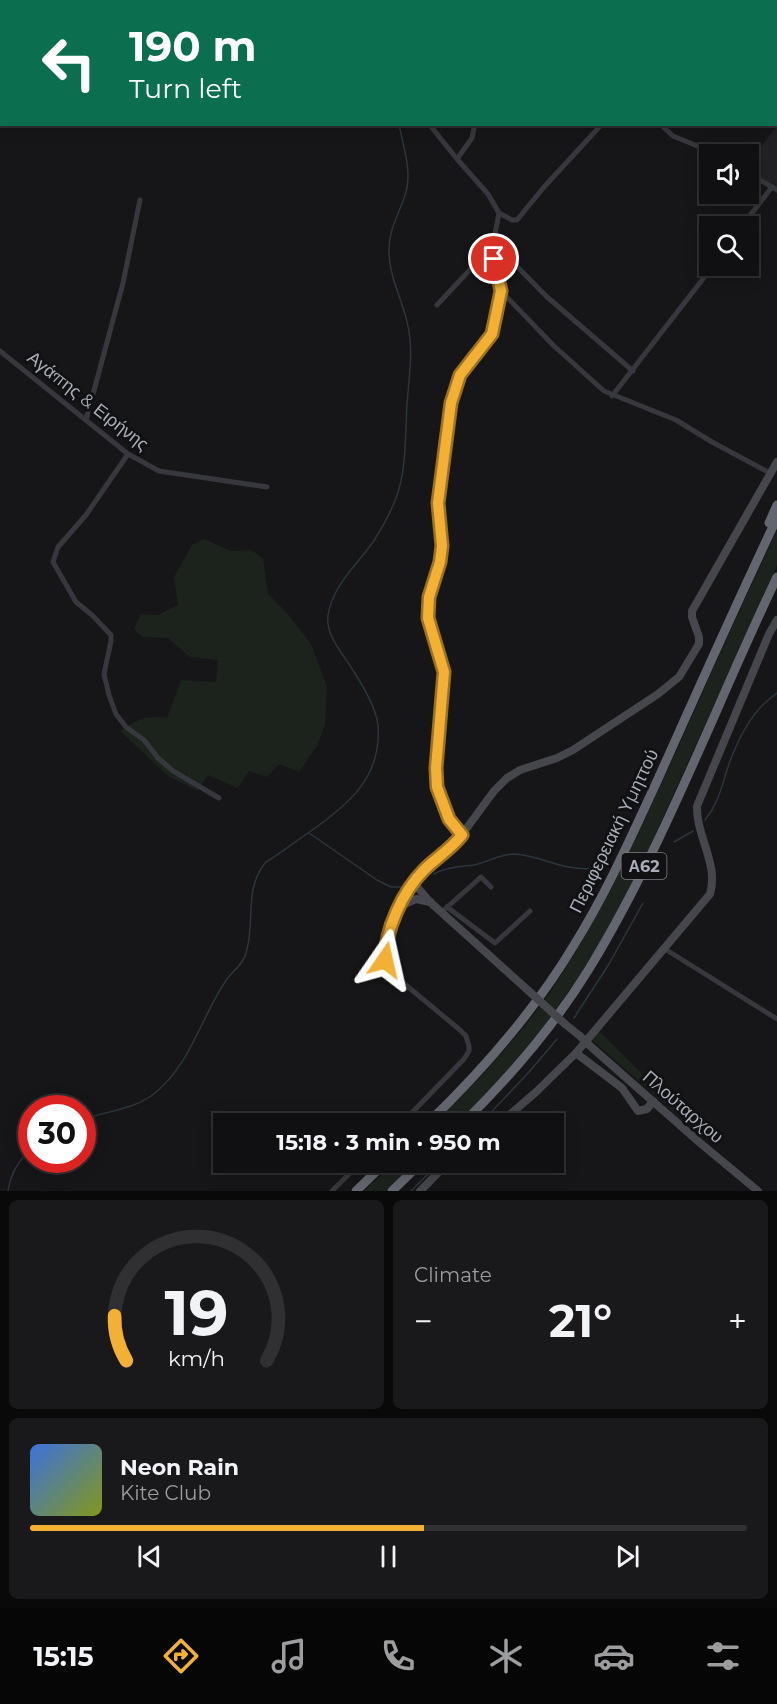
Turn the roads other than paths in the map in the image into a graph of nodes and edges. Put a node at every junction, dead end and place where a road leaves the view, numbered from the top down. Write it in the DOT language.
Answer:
graph roads {
  1 [pos="431,126"];
  2 [pos="475,126"];
  3 [pos="600,126"];
  4 [pos="662,126"];
  5 [pos="699,147"];
  6 [pos="457,159"];
  7 [pos="759,179"];
  8 [pos="774,188"];
  9 [pos="140,200"];
  10 [pos="499,213"];
  11 [pos="750,216"];
  12 [pos="493,245"];
  13 [pos="704,276"];
  14 [pos="501,291"];
  15 [pos="437,305"];
  16 [pos="0,351"];
  17 [pos="633,371"];
  18 [pos="612,396"];
  19 [pos="86,420"];
  20 [pos="128,454"];
  21 [pos="777,462"];
  22 [pos="770,473"];
  23 [pos="267,487"];
  24 [pos="777,505"];
  25 [pos="777,518"];
  26 [pos="777,577"];
  27 [pos="749,579"];
  28 [pos="777,620"];
  29 [pos="219,798"];
  30 [pos="462,835"];
  31 [pos="422,872"];
  32 [pos="410,885"];
  33 [pos="491,887"];
  34 [pos="422,897"];
  35 [pos="399,907"];
  36 [pos="444,910"];
  37 [pos="530,911"];
  38 [pos="664,949"];
  39 [pos="777,1019"];
  40 [pos="576,1053"];
  41 [pos="653,1101"];
  42 [pos="411,1113"];
  43 [pos="438,1113"];
  44 [pos="473,1113"];
  45 [pos="512,1113"];
  46 [pos="350,1173"];
  47 [pos="375,1173"];
  48 [pos="411,1173"];
  49 [pos="438,1173"];
  50 [pos="332,1191"];
  51 [pos="356,1191"];
  52 [pos="392,1191"];
  53 [pos="420,1191"];
  54 [pos="758,1191"];
  1 -- 6 [label="street"];
  2 -- 6 [label="street"];
  3 -- 10 [label="street"];
  4 -- 5 [label="street"];
  6 -- 10 [label="street"];
  7 -- 8 [label="street"];
  8 -- 11 [label="street"];
  9 -- 19 [label="street"];
  10 -- 12 [label="street"];
  12 -- 14 [label="street"];
  12 -- 15 [label="street"];
  12 -- 17 [label="street"];
  13 -- 17 [label="street"];
  14 -- 18 [label="street"];
  14 -- 30 [label="street"];
  16 -- 19 [label="street, Αγάπης & Ειρήνης"];
  17 -- 18 [label="street"];
  18 -- 22 [label="street"];
  19 -- 20 [label="street, Αγάπης & Ειρήνης"];
  20 -- 23 [label="street, Αγάπης & Ειρήνης"];
  20 -- 29 [label="street"];
  21 -- 22 [label="street"];
  22 -- 30 [label="street"];
  24 -- 27 [label="highway"];
  25 -- 27 [label="highway, Περιφερειακή Υμηττού / Α62"];
  26 -- 44 [label="highway, Α62"];
  27 -- 43 [label="highway, Περιφερειακή Υμηττού / Α62"];
  28 -- 38 [label="street"];
  30 -- 31 [label="street"];
  31 -- 32 [label="street"];
  31 -- 34 [label="street"];
  32 -- 34 [label="street"];
  32 -- 35 [label="street"];
  33 -- 36 [label="street"];
  34 -- 35 [label="street"];
  34 -- 36 [label="street, Πλούταρχου"];
  35 -- 42 [label="street"];
  36 -- 37 [label="street"];
  36 -- 41 [label="street, Πλούταρχου, bridge"];
  38 -- 39 [label="street"];
  38 -- 40 [label="street"];
  40 -- 41 [label="street"];
  40 -- 45 [label="street"];
  41 -- 54 [label="street, Πλούταρχου"];
  46 -- 50 [label="street"];
  47 -- 51 [label="highway"];
  48 -- 52 [label="highway"];
  49 -- 53 [label="street"];
}
